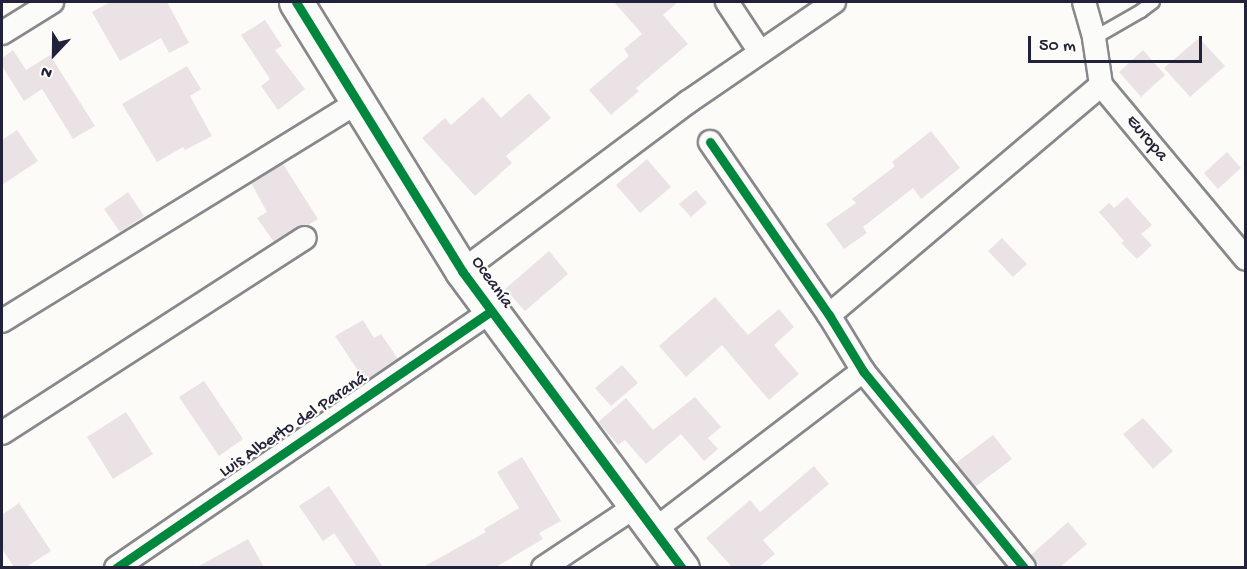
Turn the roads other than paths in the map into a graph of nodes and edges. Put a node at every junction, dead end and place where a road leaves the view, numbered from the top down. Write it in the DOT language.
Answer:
graph roads {
  1 [pos="52,2"];
  2 [pos="296,2"];
  3 [pos="727,2"];
  4 [pos="834,2"];
  5 [pos="1084,2"];
  6 [pos="1153,2"];
  7 [pos="2,33"];
  8 [pos="1095,38"];
  9 [pos="760,52"];
  10 [pos="1101,85"];
  11 [pos="359,101"];
  12 [pos="710,142"];
  13 [pos="305,238"];
  14 [pos="1245,259"];
  15 [pos="462,271"];
  16 [pos="490,312"];
  17 [pos="829,315"];
  18 [pos="2,321"];
  19 [pos="863,371"];
  20 [pos="2,434"];
  21 [pos="645,518"];
  22 [pos="116,567"];
  23 [pos="543,567"];
  24 [pos="682,567"];
  25 [pos="1024,567"];
  1 -- 7 [label="street"];
  2 -- 11 [label="street, Oceanía"];
  3 -- 9 [label="street"];
  4 -- 9 [label="street"];
  5 -- 8 [label="street"];
  6 -- 8 [label="lane"];
  8 -- 10 [label="street"];
  9 -- 15 [label="street"];
  10 -- 14 [label="street, Europa"];
  10 -- 17 [label="street"];
  11 -- 15 [label="street, Oceanía"];
  11 -- 18 [label="street"];
  12 -- 17 [label="street"];
  13 -- 20 [label="street"];
  15 -- 16 [label="street, Oceanía"];
  16 -- 21 [label="street, Oceanía"];
  16 -- 22 [label="street, Luis Alberto del Paraná"];
  17 -- 19 [label="street"];
  19 -- 21 [label="street"];
  19 -- 25 [label="street"];
  21 -- 23 [label="street"];
  21 -- 24 [label="street, Oceanía"];
}
